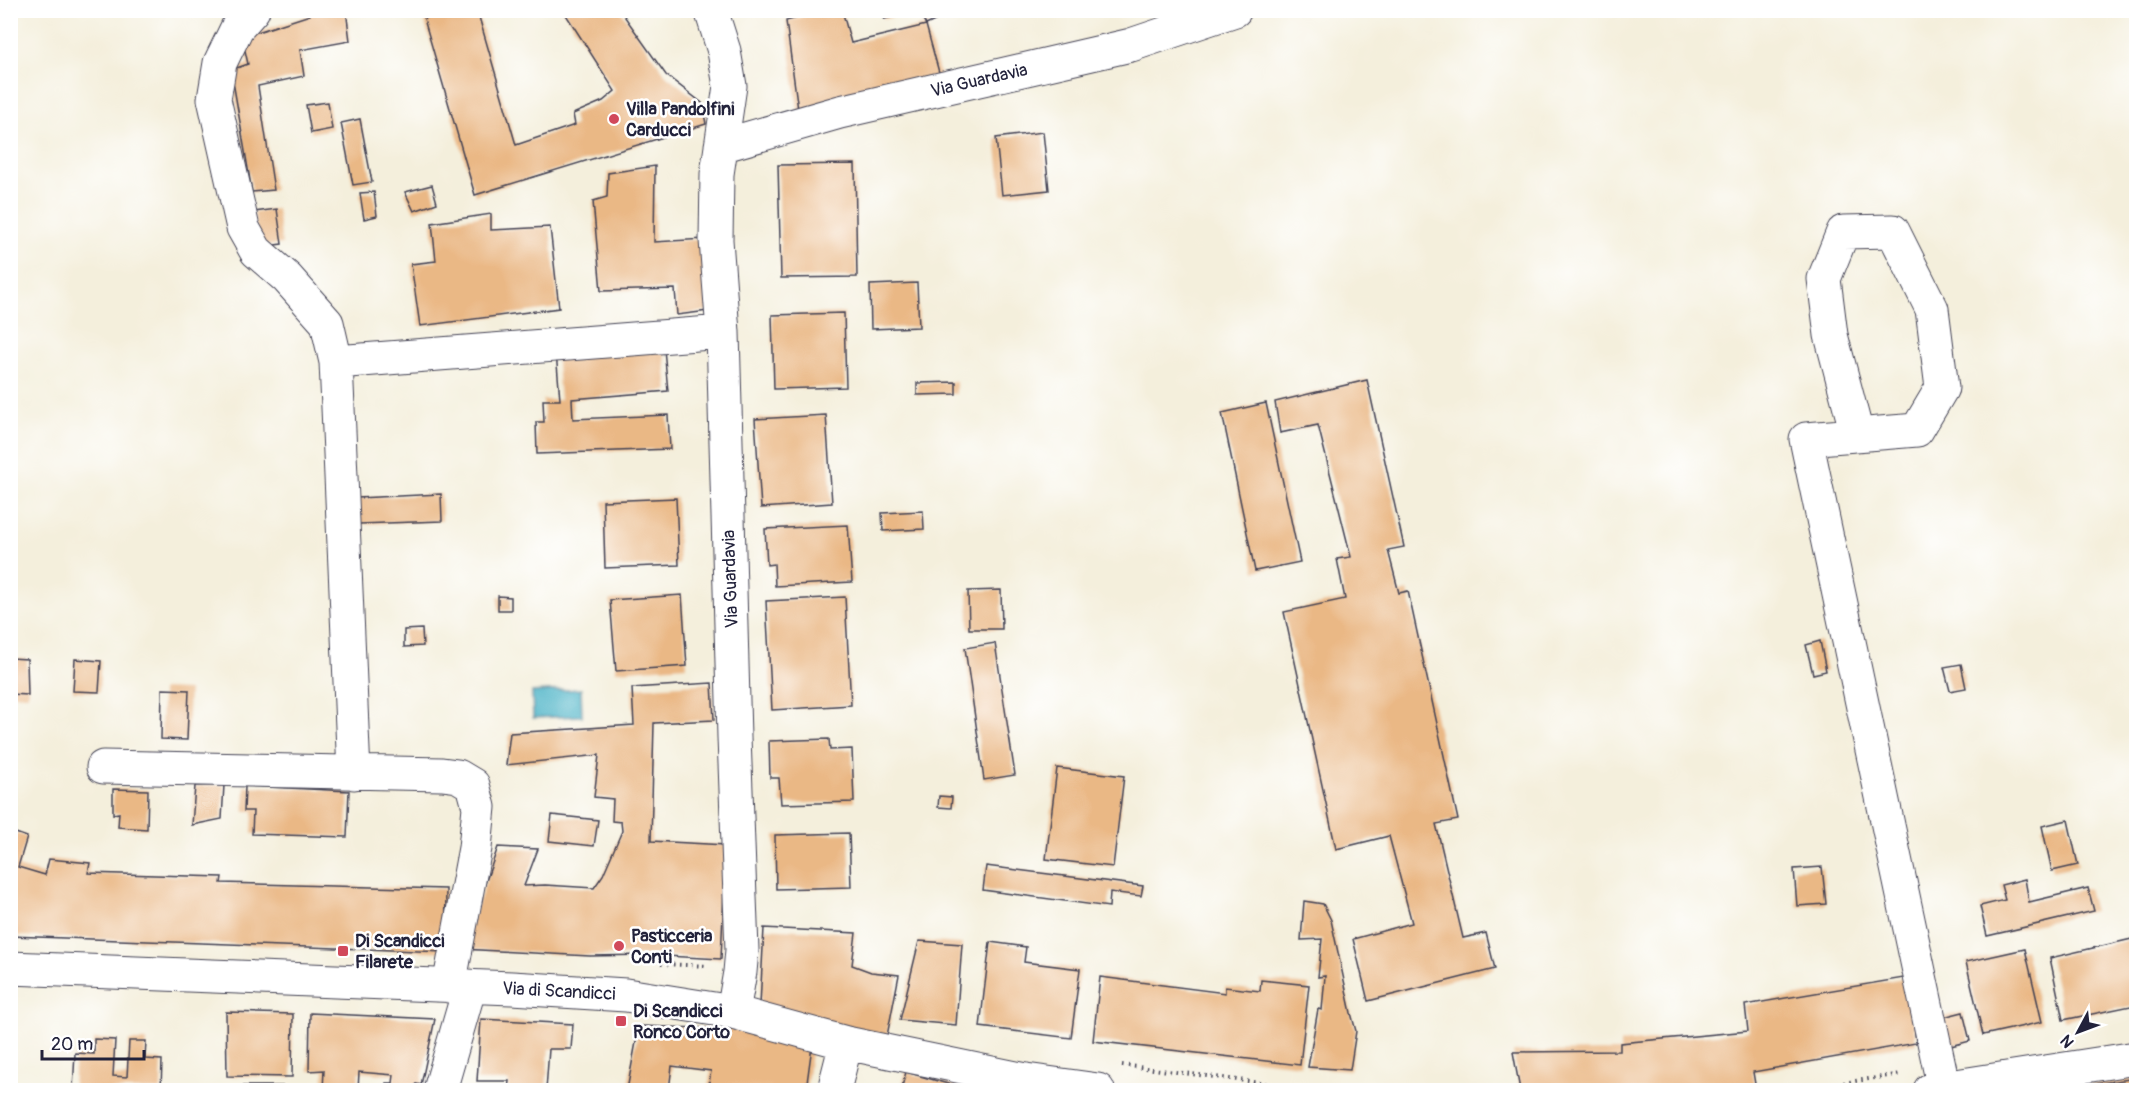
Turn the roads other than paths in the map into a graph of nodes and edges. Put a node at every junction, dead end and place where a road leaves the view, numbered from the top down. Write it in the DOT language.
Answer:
graph roads {
  1 [pos="252,10"];
  2 [pos="711,10"];
  3 [pos="1235,10"];
  4 [pos="721,146"];
  5 [pos="723,332"];
  6 [pos="336,362"];
  7 [pos="1857,434"];
  8 [pos="103,767"];
  9 [pos="354,773"];
  10 [pos="10,968"];
  11 [pos="460,986"];
  12 [pos="733,1012"];
  13 [pos="846,1043"];
  14 [pos="2136,1058"];
  15 [pos="440,1090"];
  16 [pos="834,1090"];
  17 [pos="1098,1090"];
  18 [pos="1937,1090"];
  1 -- 6 [label="street"];
  2 -- 4 [label="street, Via Guardavia"];
  3 -- 4 [label="street, Via Guardavia"];
  4 -- 5 [label="street, Via Guardavia"];
  5 -- 6 [label="street"];
  5 -- 12 [label="street, Via Guardavia"];
  6 -- 9 [label="street"];
  7 -- 7 [label="street"];
  7 -- 18 [label="street"];
  8 -- 9 [label="street"];
  9 -- 11 [label="street"];
  10 -- 11 [label="street, Via di Scandicci"];
  11 -- 12 [label="street, Via di Scandicci"];
  11 -- 15 [label="street"];
  12 -- 13 [label="street, Via di Scandicci"];
  13 -- 16 [label="street"];
  13 -- 17 [label="street, Via di Scandicci"];
  14 -- 18 [label="street"];
}
